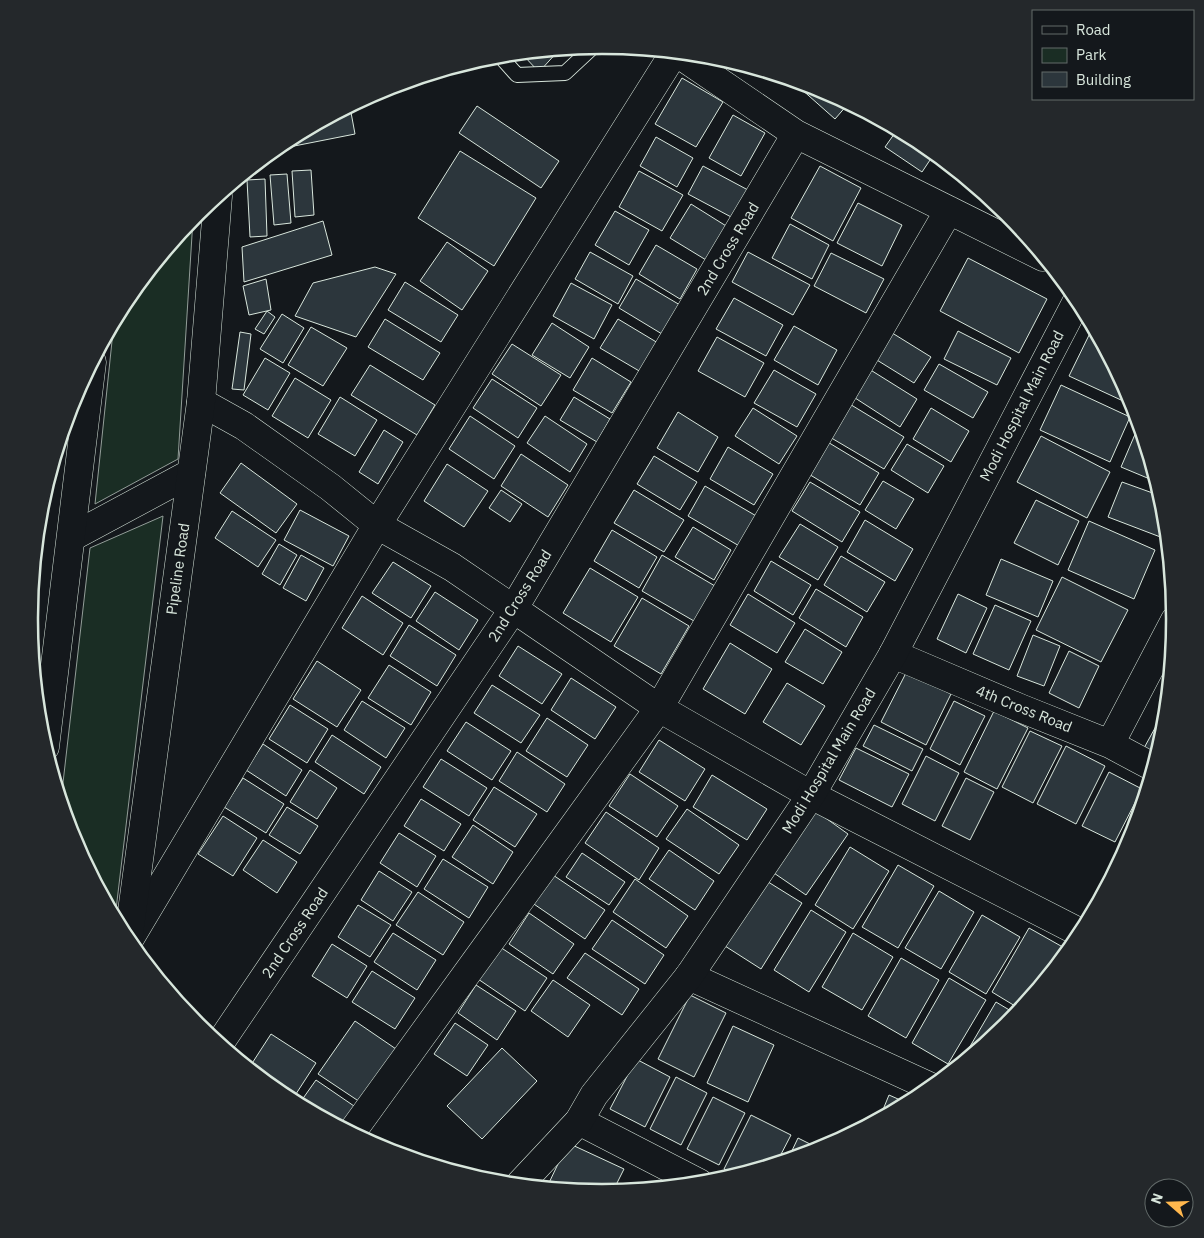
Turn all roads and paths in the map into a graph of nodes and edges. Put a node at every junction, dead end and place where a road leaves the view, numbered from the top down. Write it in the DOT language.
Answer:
graph roads {
  1 [pos="584,55"];
  2 [pos="671,59"];
  3 [pos="687,61"];
  4 [pos="506,63"];
  5 [pos="796,134"];
  6 [pos="217,207"];
  7 [pos="949,210"];
  8 [pos="1028,250"];
  9 [pos="1073,309"];
  10 [pos="90,382"];
  11 [pos="201,402"];
  12 [pos="191,473"];
  13 [pos="377,525"];
  14 [pos="72,537"];
  15 [pos="514,608"];
  16 [pos="1165,638"];
  17 [pos="893,654"];
  18 [pos="659,708"];
  19 [pos="45,712"];
  20 [pos="1110,744"];
  21 [pos="1147,764"];
  22 [pos="811,795"];
  23 [pos="130,928"];
  24 [pos="1073,929"];
  25 [pos="133,932"];
  26 [pos="689,976"];
  27 [pos="224,1038"];
  28 [pos="923,1083"];
  29 [pos="579,1121"];
  30 [pos="356,1127"];
  31 [pos="688,1177"];
  32 [pos="525,1179"];
  1 -- 4 [label="lane"];
  2 -- 13 [label="street"];
  3 -- 5 [label="street"];
  5 -- 7 [label="street"];
  5 -- 15 [label="street, 2nd Cross Road"];
  6 -- 11 [label="street, Pipeline Road"];
  7 -- 8 [label="street"];
  7 -- 18 [label="street"];
  9 -- 17 [label="street, Modi Hospital Main Road"];
  10 -- 14 [label="street"];
  11 -- 12 [label="street, Pipeline Road"];
  11 -- 13 [label="street"];
  12 -- 14 [label="street"];
  12 -- 23 [label="street, Pipeline Road"];
  13 -- 15 [label="street"];
  13 -- 25 [label="street"];
  14 -- 19 [label="street"];
  15 -- 18 [label="street"];
  15 -- 27 [label="street, 2nd Cross Road"];
  16 -- 20 [label="street"];
  17 -- 20 [label="street, 4th Cross Road"];
  17 -- 22 [label="street, Modi Hospital Main Road"];
  18 -- 22 [label="street"];
  18 -- 30 [label="street"];
  20 -- 21 [label="street, 4th Cross Road"];
  22 -- 24 [label="street"];
  22 -- 26 [label="street, Modi Hospital Main Road"];
  26 -- 28 [label="street"];
  26 -- 29 [label="street, Modi Hospital Main Road"];
  29 -- 31 [label="street"];
  29 -- 32 [label="street, Modi Hospital Main Road"];
}
